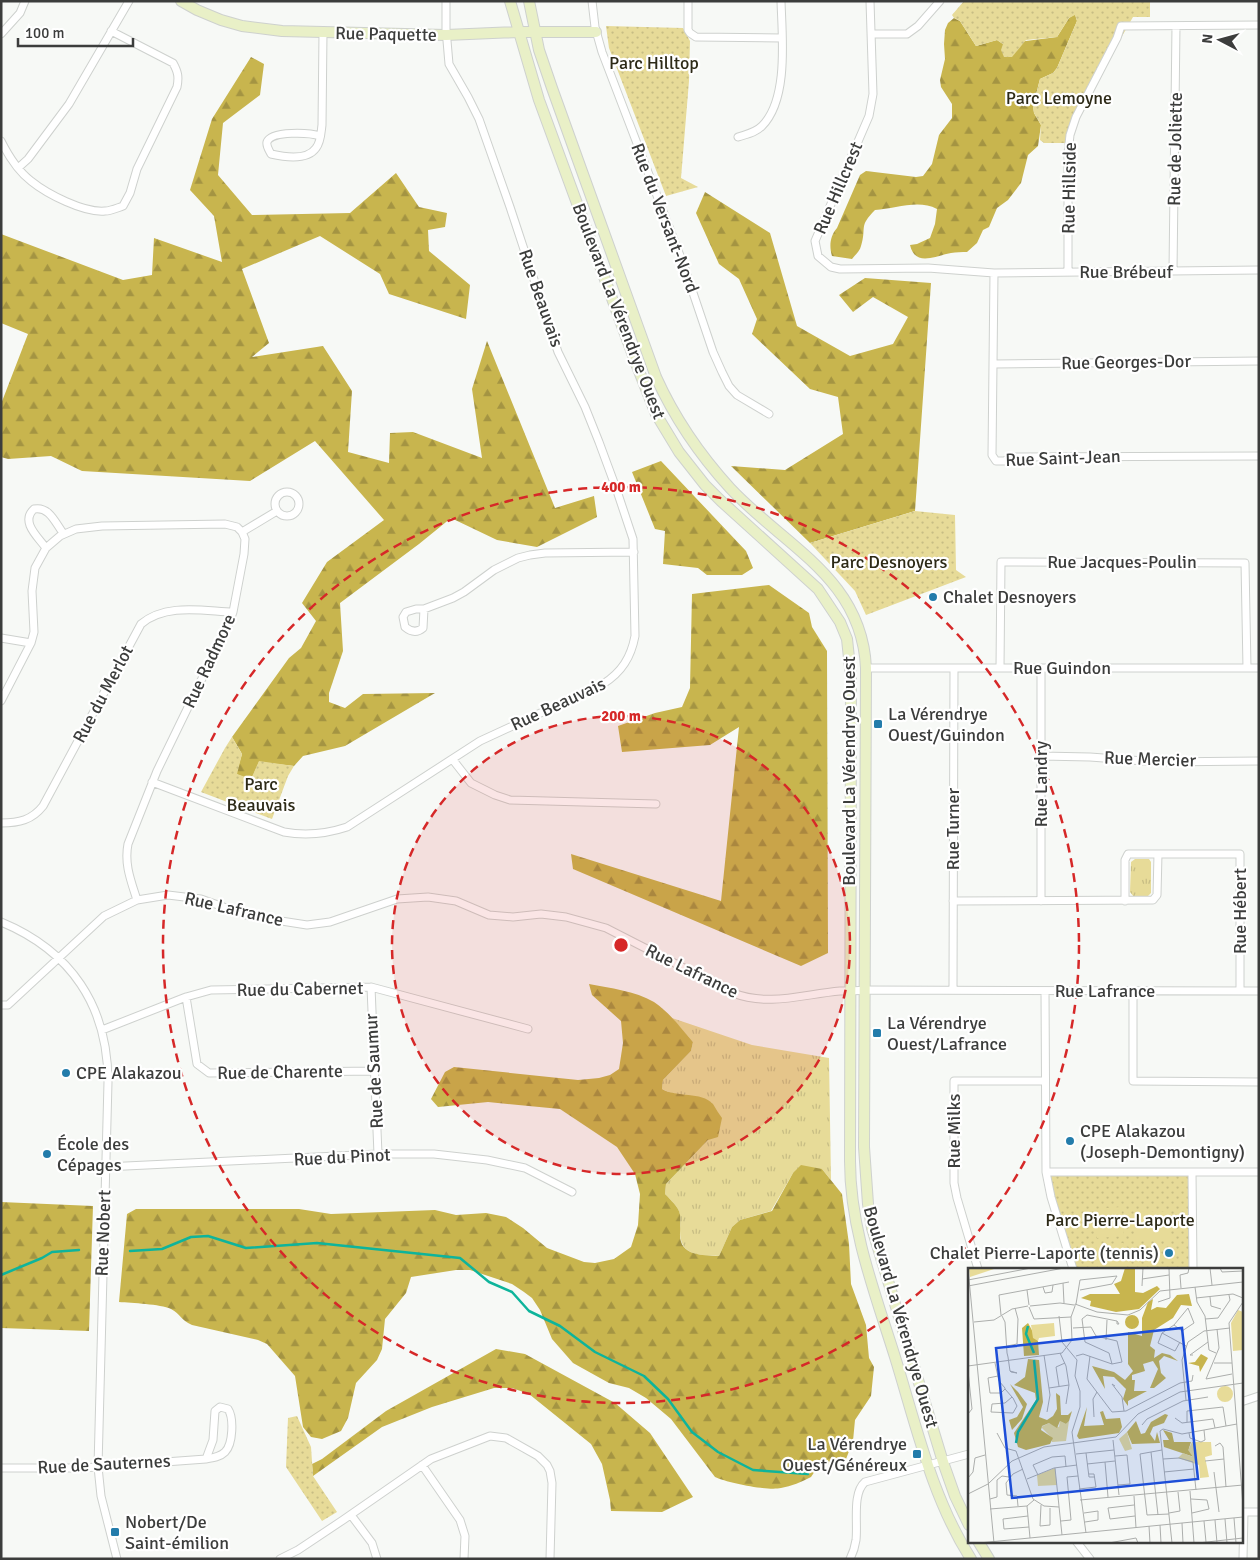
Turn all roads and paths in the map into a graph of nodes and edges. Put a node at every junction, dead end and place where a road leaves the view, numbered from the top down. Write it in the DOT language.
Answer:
graph roads {
  1 [pos="25,1"];
  2 [pos="129,1"];
  3 [pos="181,1"];
  4 [pos="446,1"];
  5 [pos="510,1"];
  6 [pos="529,1"];
  7 [pos="592,1"];
  8 [pos="688,1"];
  9 [pos="781,1"];
  10 [pos="870,1"];
  11 [pos="940,1"];
  12 [pos="1259,25"];
  13 [pos="1176,26"];
  14 [pos="111,31"];
  15 [pos="518,32"];
  16 [pos="535,32"];
  17 [pos="596,32"];
  18 [pos="323,33"];
  19 [pos="1,34"];
  20 [pos="872,34"];
  21 [pos="446,35"];
  22 [pos="782,38"];
  23 [pos="320,136"];
  24 [pos="738,137"];
  25 [pos="1,141"];
  26 [pos="18,168"];
  27 [pos="1259,270"];
  28 [pos="1173,271"];
  29 [pos="1068,272"];
  30 [pos="994,273"];
  31 [pos="1259,361"];
  32 [pos="994,364"];
  33 [pos="769,414"];
  34 [pos="1259,456"];
  35 [pos="277,511"];
  36 [pos="242,532"];
  37 [pos="63,533"];
  38 [pos="46,548"];
  39 [pos="634,552"];
  40 [pos="424,609"];
  41 [pos="233,612"];
  42 [pos="1,638"];
  43 [pos="31,644"];
  44 [pos="866,668"];
  45 [pos="954,668"];
  46 [pos="1000,668"];
  47 [pos="1041,668"];
  48 [pos="1247,668"];
  49 [pos="1259,668"];
  50 [pos="1,702"];
  51 [pos="1041,756"];
  52 [pos="453,760"];
  53 [pos="1259,761"];
  54 [pos="152,782"];
  55 [pos="656,804"];
  56 [pos="1,822"];
  57 [pos="1158,854"];
  58 [pos="137,900"];
  59 [pos="953,900"];
  60 [pos="1125,900"];
  61 [pos="1041,901"];
  62 [pos="1,922"];
  63 [pos="59,957"];
  64 [pos="370,987"];
  65 [pos="864,990"];
  66 [pos="953,990"];
  67 [pos="850,991"];
  68 [pos="1045,991"];
  69 [pos="1133,991"];
  70 [pos="1240,991"];
  71 [pos="1259,991"];
  72 [pos="186,997"];
  73 [pos="1,1005"];
  74 [pos="528,1029"];
  75 [pos="102,1030"];
  76 [pos="374,1071"];
  77 [pos="1045,1081"];
  78 [pos="1259,1082"];
  79 [pos="378,1154"];
  80 [pos="105,1168"];
  81 [pos="1046,1172"];
  82 [pos="1192,1172"];
  83 [pos="1259,1172"];
  84 [pos="572,1192"];
  85 [pos="978,1268"];
  86 [pos="1072,1268"];
  87 [pos="1193,1268"];
  88 [pos="1259,1396"];
  89 [pos="1242,1402"];
  90 [pos="968,1454"];
  91 [pos="206,1459"];
  92 [pos="943,1462"];
  93 [pos="422,1465"];
  94 [pos="928,1466"];
  95 [pos="98,1467"];
  96 [pos="1,1468"];
  97 [pos="1259,1512"];
  98 [pos="350,1515"];
  99 [pos="968,1523"];
  100 [pos="979,1542"];
  101 [pos="1077,1542"];
  102 [pos="1088,1558"];
  103 [pos="117,1559"];
  104 [pos="280,1559"];
  105 [pos="377,1559"];
  106 [pos="464,1559"];
  107 [pos="550,1559"];
  108 [pos="850,1559"];
  109 [pos="971,1559"];
  110 [pos="989,1559"];
  111 [pos="1243,1559"];
  1 -- 19 [label="street"];
  2 -- 14 [label="street"];
  3 -- 18 [label="main road, Rue Paquette"];
  4 -- 21 [label="street, Rue Beauvais"];
  5 -- 15 [label="main road, Boulevard La Vérendrye Ouest"];
  6 -- 16 [label="main road, Boulevard La Vérendrye Ouest"];
  7 -- 17 [label="street, Rue du Versant-Nord"];
  8 -- 22 [label="street"];
  9 -- 22 [label="street"];
  10 -- 20 [label="street, Rue Hillcrest"];
  11 -- 20 [label="street"];
  12 -- 13 [label="street"];
  13 -- 28 [label="street, Rue de Joliette"];
  13 -- 29 [label="street, Rue Hillside"];
  14 -- 26 [label="street"];
  14 -- 26 [label="street"];
  15 -- 16 [label="main road, Rue Paquette"];
  15 -- 21 [label="main road, Rue Paquette"];
  15 -- 67 [label="main road, Boulevard La Vérendrye Ouest"];
  16 -- 17 [label="main road, Rue Paquette"];
  16 -- 44 [label="main road, Boulevard La Vérendrye Ouest"];
  17 -- 33 [label="street, Rue du Versant-Nord"];
  18 -- 21 [label="main road, Rue Paquette"];
  18 -- 23 [label="street"];
  20 -- 30 [label="street, Rue Hillcrest"];
  21 -- 39 [label="street, Rue Beauvais"];
  22 -- 24 [label="street"];
  23 -- 23 [label="street"];
  25 -- 26 [label="street"];
  27 -- 28 [label="street, Rue Brébeuf"];
  28 -- 29 [label="street, Rue Brébeuf"];
  29 -- 30 [label="street, Rue Brébeuf"];
  30 -- 32 [label="street, Rue Saint-Jean"];
  31 -- 32 [label="street, Rue Georges-Dor"];
  32 -- 34 [label="street, Rue Saint-Jean"];
  35 -- 36 [label="street"];
  36 -- 37 [label="street"];
  36 -- 41 [label="street, Rue Radmore"];
  37 -- 38 [label="street"];
  37 -- 38 [label="street"];
  38 -- 43 [label="street"];
  39 -- 40 [label="street"];
  39 -- 52 [label="street, Rue Beauvais"];
  41 -- 54 [label="street, Rue Radmore"];
  41 -- 56 [label="street, Rue du Merlot"];
  42 -- 43 [label="street"];
  43 -- 50 [label="street"];
  44 -- 45 [label="street, Rue Guindon"];
  44 -- 65 [label="main road, Boulevard La Vérendrye Ouest"];
  45 -- 46 [label="street, Rue Guindon"];
  45 -- 59 [label="street, Rue Turner"];
  46 -- 47 [label="street, Rue Guindon"];
  46 -- 48 [label="street, Rue Jacques-Poulin"];
  47 -- 48 [label="street, Rue Guindon"];
  47 -- 51 [label="street, Rue Landry"];
  48 -- 49 [label="street, Rue Guindon"];
  51 -- 53 [label="street, Rue Mercier"];
  51 -- 61 [label="street, Rue Landry"];
  52 -- 54 [label="street, Rue Beauvais"];
  52 -- 55 [label="street"];
  54 -- 58 [label="street, Rue Radmore"];
  57 -- 60 [label="street"];
  57 -- 60 [label="street, Rue Hébert"];
  57 -- 70 [label="street, Rue Hébert"];
  58 -- 63 [label="street, Rue Lafrance"];
  58 -- 67 [label="street, Rue Lafrance"];
  59 -- 61 [label="street"];
  59 -- 66 [label="street, Rue Turner"];
  60 -- 61 [label="street"];
  62 -- 63 [label="street, Rue Nobert"];
  63 -- 73 [label="street, Rue Lafrance"];
  63 -- 75 [label="street, Rue Nobert"];
  64 -- 72 [label="street, Rue du Cabernet"];
  64 -- 74 [label="street, Rue du Cabernet"];
  64 -- 76 [label="street, Rue de Saumur"];
  65 -- 66 [label="street, Rue Lafrance"];
  65 -- 67 [label="street, Rue Lafrance"];
  65 -- 92 [label="main road, Boulevard La Vérendrye Ouest"];
  66 -- 68 [label="street, Rue Lafrance"];
  67 -- 94 [label="main road, Boulevard La Vérendrye Ouest"];
  68 -- 69 [label="street, Rue Lafrance"];
  68 -- 77 [label="street"];
  69 -- 70 [label="street, Rue Lafrance"];
  69 -- 78 [label="street"];
  70 -- 71 [label="street, Rue Lafrance"];
  72 -- 75 [label="street, Rue du Cabernet"];
  72 -- 76 [label="street, Rue de Charente"];
  75 -- 80 [label="street, Rue Nobert"];
  76 -- 79 [label="street, Rue de Saumur"];
  77 -- 81 [label="street"];
  77 -- 85 [label="street, Rue Milks"];
  79 -- 80 [label="street, Rue du Pinot"];
  79 -- 84 [label="street, Rue du Pinot"];
  80 -- 95 [label="street, Rue Nobert"];
  81 -- 82 [label="street"];
  81 -- 86 [label="street"];
  82 -- 83 [label="street"];
  82 -- 87 [label="street"];
  88 -- 89 [label="street"];
  90 -- 92 [label="street"];
  91 -- 91 [label="street, Rue de Sauternes"];
  91 -- 95 [label="street, Rue de Sauternes"];
  92 -- 94 [label="street"];
  92 -- 99 [label="main road, Boulevard La Vérendrye Ouest"];
  93 -- 98 [label="street"];
  93 -- 106 [label="street"];
  93 -- 107 [label="street"];
  94 -- 108 [label="street"];
  94 -- 109 [label="main road, Boulevard La Vérendrye Ouest"];
  95 -- 96 [label="street, Rue de Sauternes"];
  95 -- 103 [label="street, Rue Nobert"];
  97 -- 111 [label="street"];
  98 -- 104 [label="street"];
  98 -- 105 [label="street"];
  100 -- 110 [label="main road"];
  101 -- 102 [label="street"];
}
